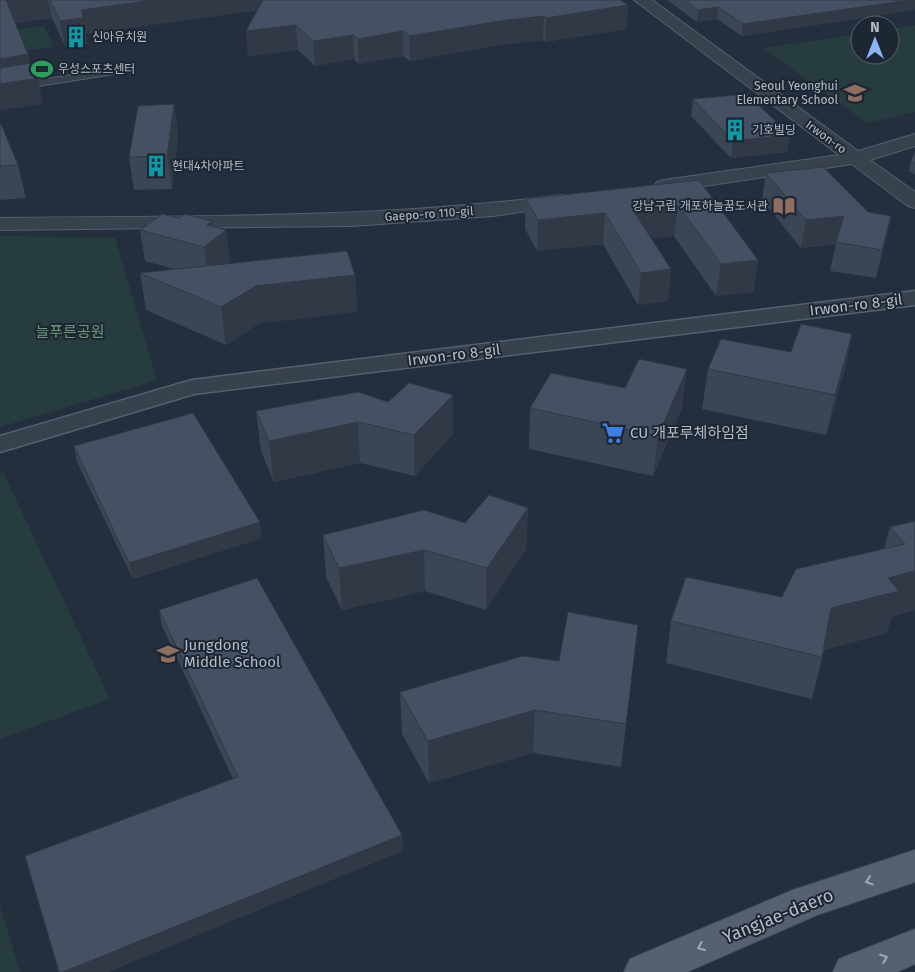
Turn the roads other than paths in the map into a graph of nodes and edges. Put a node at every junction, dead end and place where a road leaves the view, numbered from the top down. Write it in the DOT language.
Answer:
graph roads {
  1 [pos="642,0"];
  2 [pos="124,70"];
  3 [pos="0,89"];
  4 [pos="915,140"];
  5 [pos="855,158"];
  6 [pos="643,190"];
  7 [pos="585,198"];
  8 [pos="915,202"];
  9 [pos="0,224"];
  10 [pos="915,298"];
  11 [pos="0,444"];
  12 [pos="915,866"];
  13 [pos="915,946"];
  14 [pos="644,972"];
  15 [pos="853,972"];
  1 -- 5 [label="street, Irwon-ro"];
  2 -- 3 [label="lane"];
  4 -- 5 [label="street"];
  5 -- 6 [label="street"];
  5 -- 8 [label="street, Irwon-ro"];
  7 -- 9 [label="street, Gaepo-ro 110-gil"];
  10 -- 11 [label="street, Irwon-ro 8-gil"];
  12 -- 14 [label="main road, Yangjae-daero, one-way"];
  15 -- 13 [label="main road, one-way"];
}
